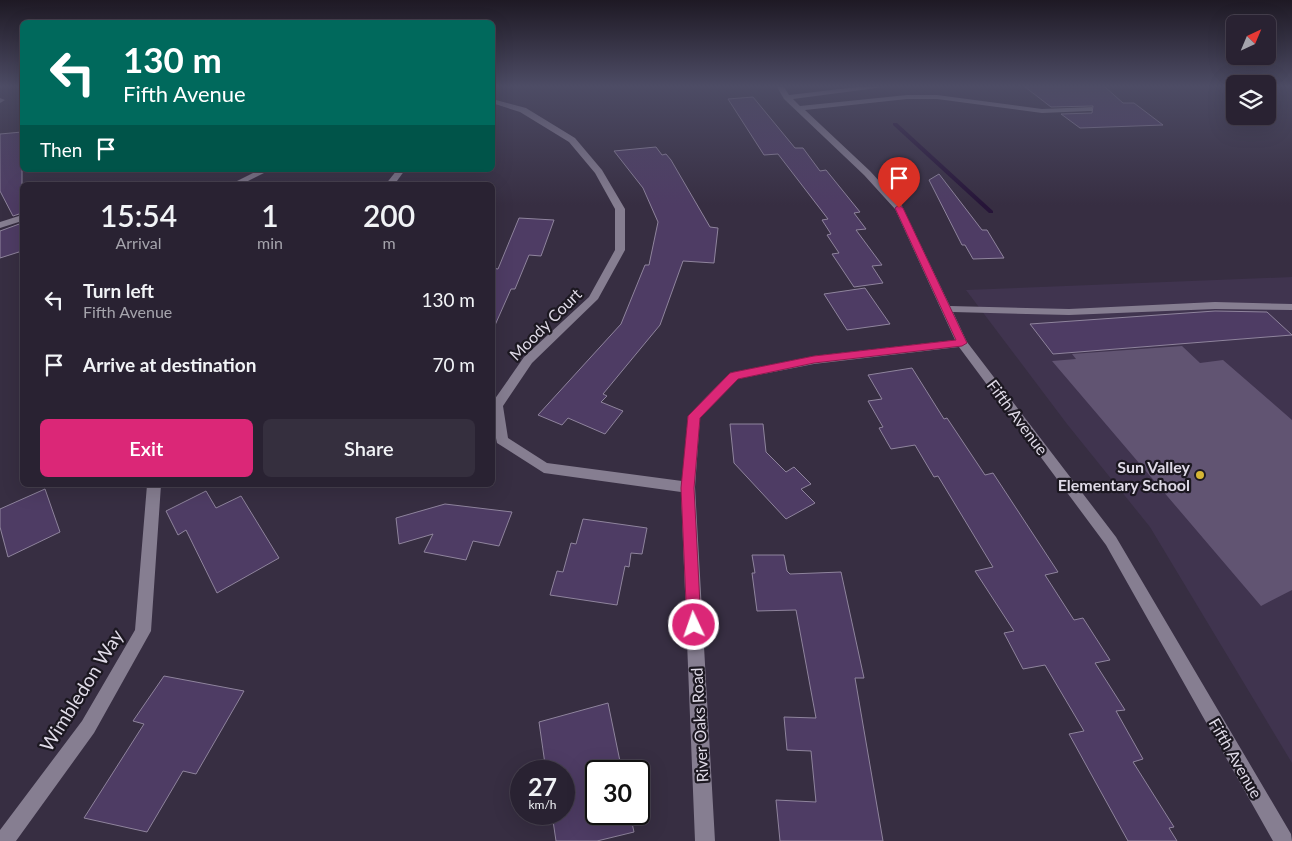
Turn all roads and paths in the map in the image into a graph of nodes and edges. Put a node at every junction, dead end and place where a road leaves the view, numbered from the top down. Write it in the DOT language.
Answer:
graph roads {
  1 [pos="549,126"];
  2 [pos="818,126"];
  3 [pos="262,172"];
  4 [pos="399,172"];
  5 [pos="240,182"];
  6 [pos="391,182"];
  7 [pos="20,218"];
  8 [pos="2,223"];
  9 [pos="1292,306"];
  10 [pos="946,309"];
  11 [pos="962,343"];
  12 [pos="154,487"];
  13 [pos="688,488"];
  14 [pos="4,841"];
  15 [pos="705,841"];
  16 [pos="1284,841"];
  1 -- 13 [label="street, Moody Court"];
  2 -- 10 [label="street, Fifth Avenue"];
  3 -- 5 [label="street"];
  4 -- 6 [label="street"];
  7 -- 8 [label="street"];
  9 -- 10 [label="street"];
  10 -- 11 [label="street, Fifth Avenue"];
  11 -- 13 [label="street, River Oaks Road"];
  11 -- 16 [label="street, Fifth Avenue"];
  12 -- 14 [label="street, Wimbledon Way"];
  13 -- 15 [label="street, River Oaks Road"];
}
